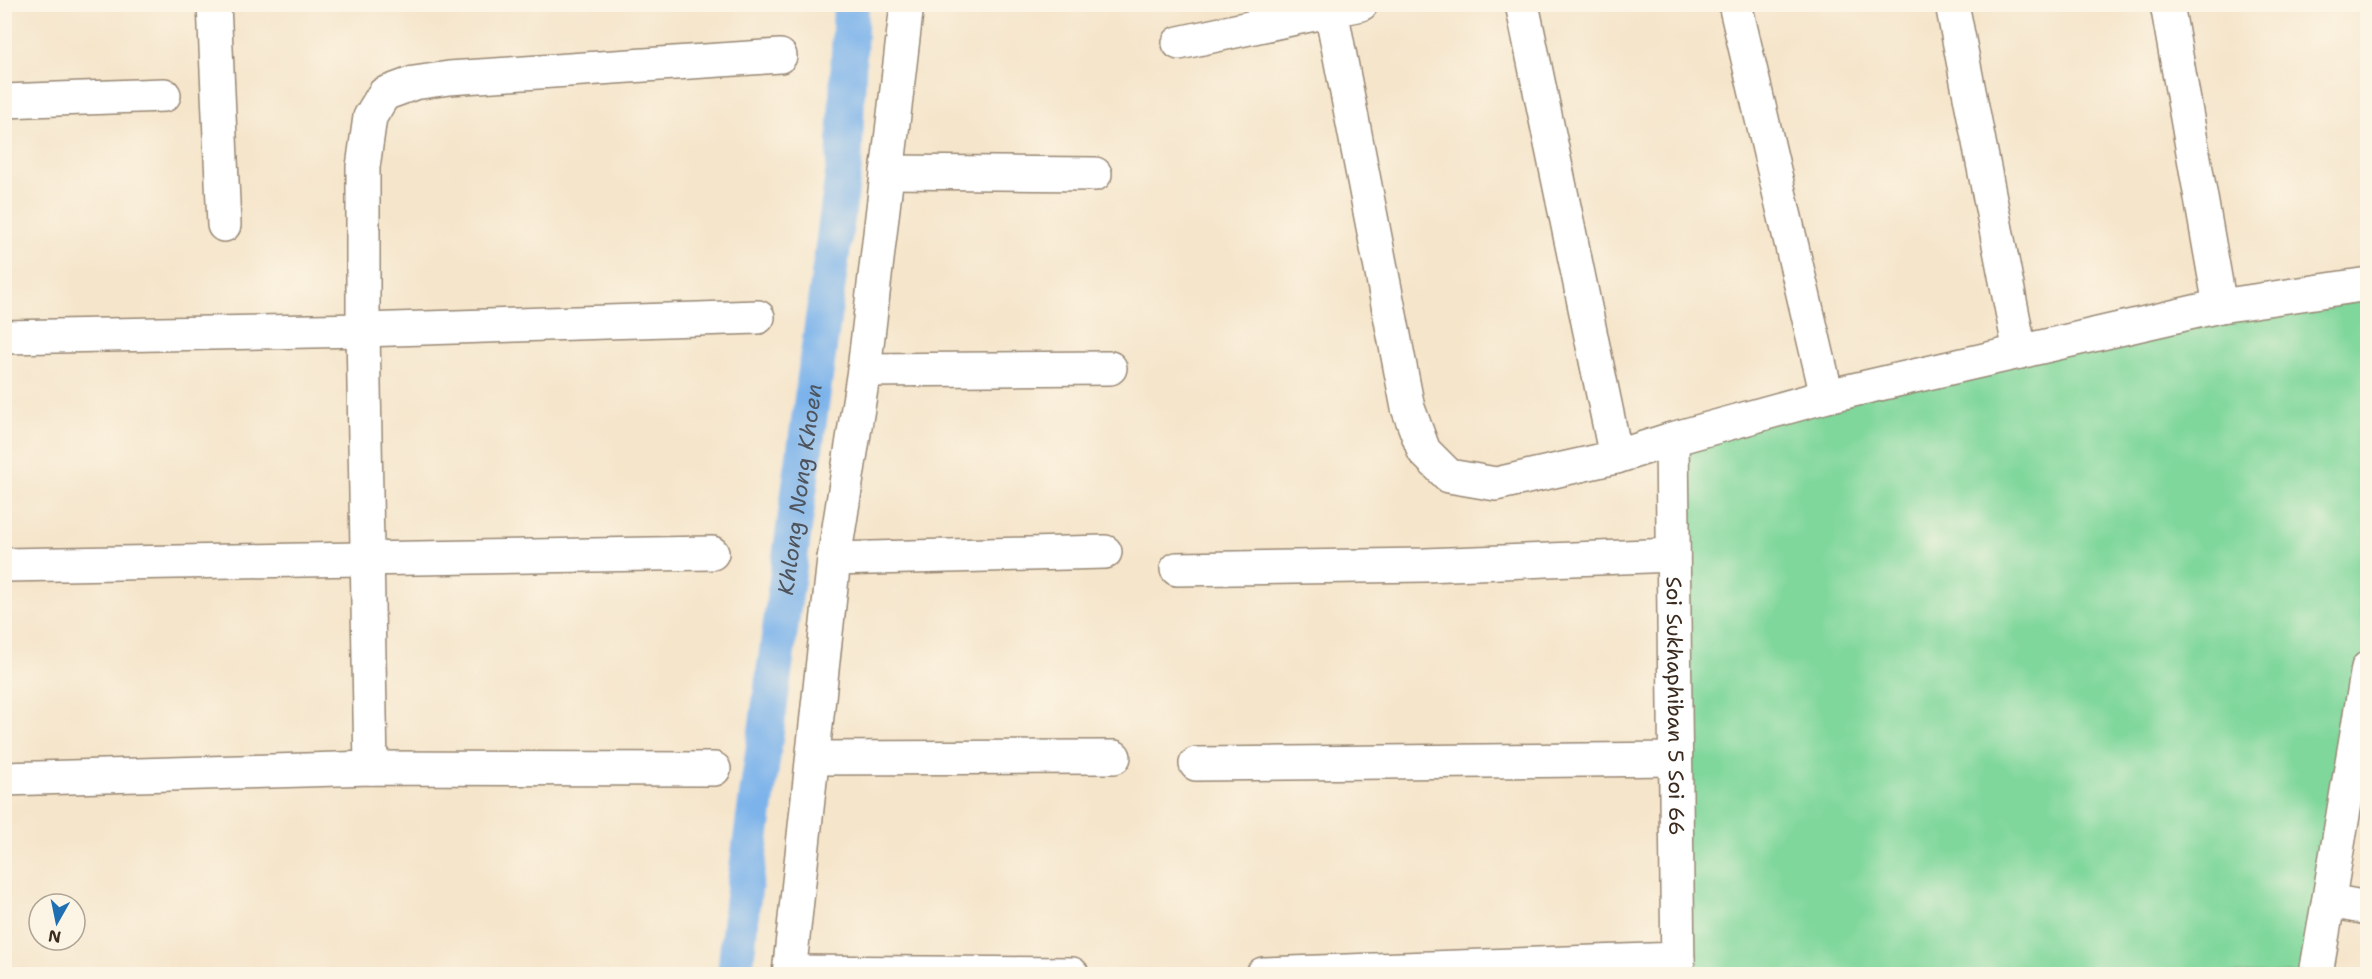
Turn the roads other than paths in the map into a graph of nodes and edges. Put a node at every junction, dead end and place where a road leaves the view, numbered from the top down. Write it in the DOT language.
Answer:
graph roads {
  1 [pos="214,4"];
  2 [pos="907,4"];
  3 [pos="1522,4"];
  4 [pos="1735,4"];
  5 [pos="1952,4"];
  6 [pos="2167,4"];
  7 [pos="1346,7"];
  8 [pos="1179,43"];
  9 [pos="780,56"];
  10 [pos="164,95"];
  11 [pos="4,101"];
  12 [pos="887,172"];
  13 [pos="1095,174"];
  14 [pos="224,225"];
  15 [pos="2367,284"];
  16 [pos="2220,306"];
  17 [pos="758,317"];
  18 [pos="363,330"];
  19 [pos="4,338"];
  20 [pos="2020,352"];
  21 [pos="1110,368"];
  22 [pos="864,370"];
  23 [pos="1827,396"];
  24 [pos="1672,438"];
  25 [pos="1616,457"];
  26 [pos="1105,552"];
  27 [pos="711,553"];
  28 [pos="1673,555"];
  29 [pos="369,559"];
  30 [pos="834,559"];
  31 [pos="4,565"];
  32 [pos="1177,569"];
  33 [pos="2366,689"];
  34 [pos="1114,757"];
  35 [pos="813,758"];
  36 [pos="1675,759"];
  37 [pos="1196,764"];
  38 [pos="371,768"];
  39 [pos="714,769"];
  40 [pos="4,779"];
  41 [pos="2329,901"];
  42 [pos="2367,908"];
  43 [pos="1678,967"];
  44 [pos="790,973"];
  45 [pos="1072,975"];
  46 [pos="1263,975"];
  47 [pos="2316,975"];
  1 -- 14 [label="street"];
  2 -- 12 [label="street"];
  3 -- 25 [label="street"];
  4 -- 23 [label="street"];
  5 -- 20 [label="street"];
  6 -- 16 [label="street"];
  7 -- 8 [label="street"];
  7 -- 25 [label="street"];
  9 -- 18 [label="street"];
  10 -- 11 [label="street"];
  12 -- 13 [label="street"];
  12 -- 22 [label="street"];
  15 -- 16 [label="street"];
  16 -- 20 [label="street"];
  17 -- 18 [label="street"];
  18 -- 19 [label="street"];
  18 -- 29 [label="street"];
  20 -- 23 [label="street"];
  21 -- 22 [label="street"];
  22 -- 30 [label="street"];
  23 -- 24 [label="street"];
  24 -- 25 [label="street"];
  24 -- 28 [label="street, Soi Sukhaphiban 5 Soi 66"];
  26 -- 30 [label="street"];
  27 -- 29 [label="street"];
  28 -- 32 [label="street"];
  28 -- 36 [label="street, Soi Sukhaphiban 5 Soi 66"];
  29 -- 31 [label="street"];
  29 -- 38 [label="street"];
  30 -- 35 [label="street"];
  33 -- 41 [label="street"];
  34 -- 35 [label="street"];
  35 -- 44 [label="street"];
  36 -- 37 [label="street"];
  36 -- 43 [label="street, Soi Sukhaphiban 5 Soi 66"];
  38 -- 39 [label="street"];
  38 -- 40 [label="street"];
  41 -- 42 [label="street"];
  41 -- 47 [label="street"];
  43 -- 46 [label="street"];
  44 -- 45 [label="street"];
}
